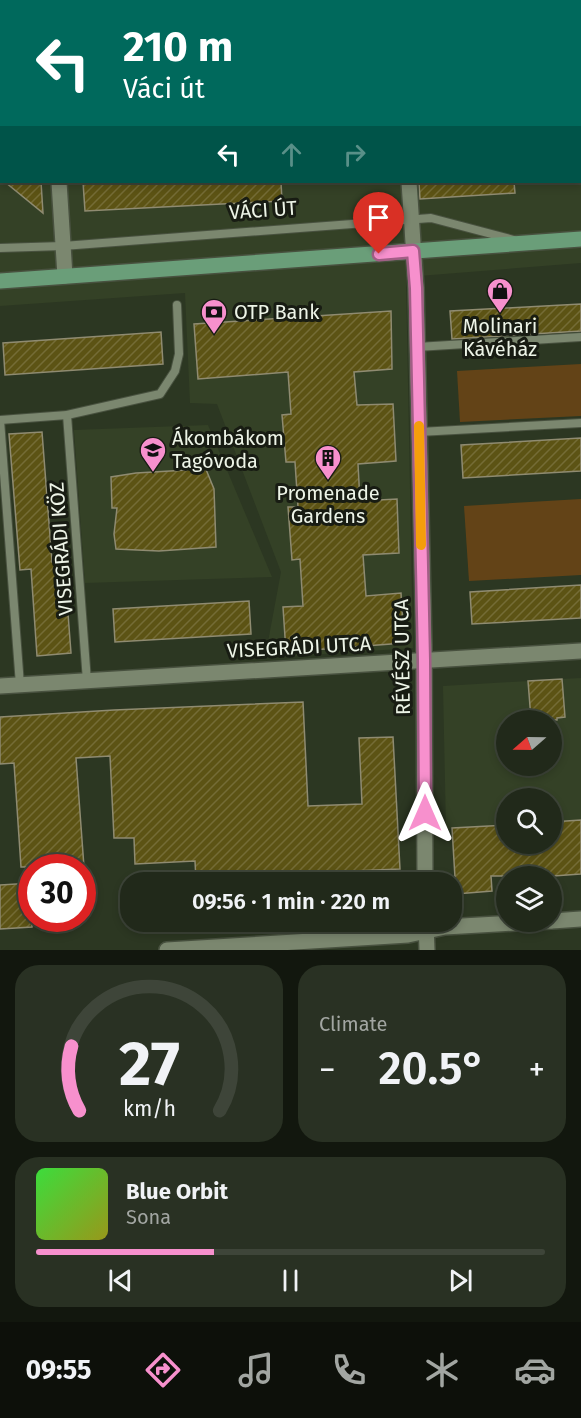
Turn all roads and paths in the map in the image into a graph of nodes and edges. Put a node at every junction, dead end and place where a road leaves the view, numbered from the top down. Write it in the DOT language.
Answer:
graph roads {
  1 [pos="60,183"];
  2 [pos="410,183"];
  3 [pos="411,220"];
  4 [pos="581,239"];
  5 [pos="527,243"];
  6 [pos="63,246"];
  7 [pos="0,248"];
  8 [pos="413,251"];
  9 [pos="65,276"];
  10 [pos="0,281"];
  11 [pos="177,305"];
  12 [pos="581,337"];
  13 [pos="417,347"];
  14 [pos="67,415"];
  15 [pos="0,420"];
  16 [pos="581,423"];
  17 [pos="419,432"];
  18 [pos="581,651"];
  19 [pos="424,660"];
  20 [pos="87,681"];
  21 [pos="21,685"];
  22 [pos="0,686"];
  23 [pos="425,872"];
  24 [pos="581,919"];
  25 [pos="562,920"];
  26 [pos="496,924"];
  27 [pos="462,926"];
  28 [pos="414,932"];
  29 [pos="426,932"];
  30 [pos="167,950"];
  31 [pos="427,950"];
  1 -- 6 [label="street"];
  2 -- 3 [label="street, RÉVÉSZ UTCA"];
  3 -- 5 [label="lane, VÁCI ÚT"];
  3 -- 6 [label="lane, VÁCI ÚT"];
  3 -- 8 [label="street, RÉVÉSZ UTCA"];
  4 -- 5 [label="main road, VÁCI ÚT"];
  5 -- 8 [label="main road, VÁCI ÚT"];
  6 -- 7 [label="lane, VÁCI ÚT"];
  6 -- 9 [label="street"];
  8 -- 9 [label="main road, VÁCI ÚT"];
  8 -- 13 [label="street, RÉVÉSZ UTCA"];
  9 -- 10 [label="main road, VÁCI ÚT"];
  11 -- 14 [label="lane"];
  12 -- 13 [label="lane"];
  13 -- 17 [label="street, RÉVÉSZ UTCA"];
  14 -- 15 [label="lane"];
  14 -- 20 [label="lane, VISEGRÁDI KÖZ"];
  15 -- 21 [label="lane"];
  16 -- 17 [label="lane"];
  17 -- 19 [label="street, RÉVÉSZ UTCA"];
  18 -- 19 [label="street, VISEGRÁDI UTCA"];
  19 -- 20 [label="street, VISEGRÁDI UTCA"];
  19 -- 23 [label="street, RÉVÉSZ UTCA"];
  20 -- 21 [label="street, VISEGRÁDI UTCA"];
  21 -- 22 [label="street, VISEGRÁDI UTCA"];
  24 -- 25 [label="street"];
  26 -- 27 [label="street"];
  28 -- 30 [label="street"];
  29 -- 31 [label="street"];
}
